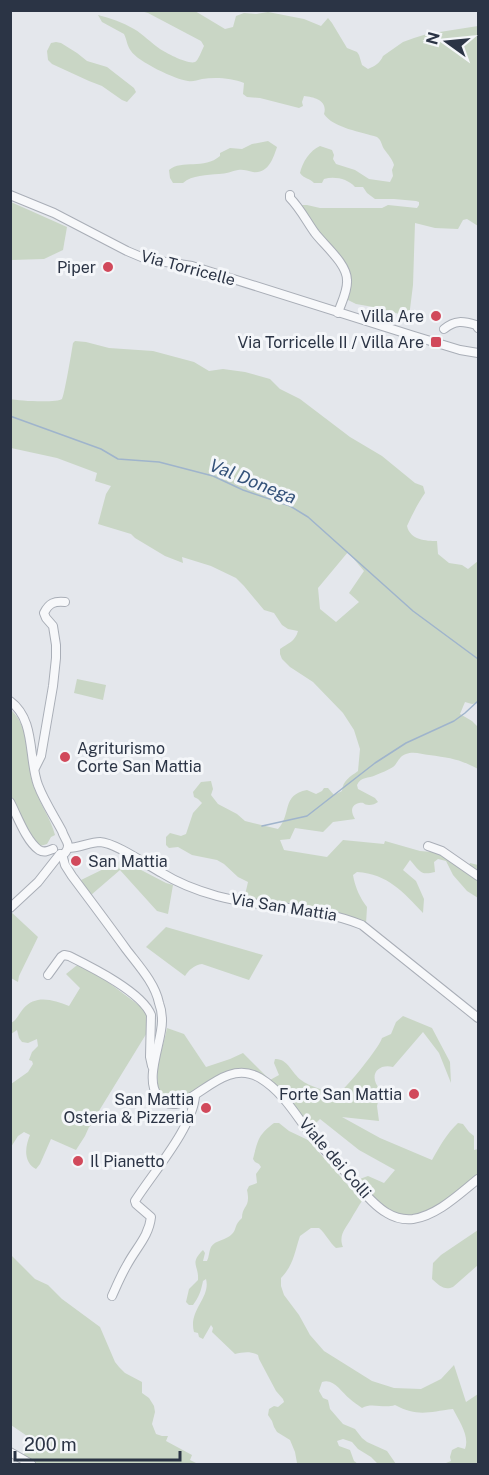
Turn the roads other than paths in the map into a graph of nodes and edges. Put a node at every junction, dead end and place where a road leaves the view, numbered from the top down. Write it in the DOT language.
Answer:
graph roads {
  1 [pos="10,195"];
  2 [pos="290,195"];
  3 [pos="338,313"];
  4 [pos="478,328"];
  5 [pos="444,329"];
  6 [pos="478,352"];
  7 [pos="65,602"];
  8 [pos="10,701"];
  9 [pos="35,768"];
  10 [pos="10,802"];
  11 [pos="64,839"];
  12 [pos="428,846"];
  13 [pos="61,851"];
  14 [pos="478,876"];
  15 [pos="10,908"];
  16 [pos="48,975"];
  17 [pos="478,1018"];
  18 [pos="153,1070"];
  19 [pos="195,1096"];
  20 [pos="478,1179"];
  21 [pos="112,1296"];
  22 [pos="10,1452"];
  23 [pos="31,1464"];
  1 -- 3 [label="street, Via Torricelle"];
  2 -- 3 [label="street"];
  3 -- 6 [label="street, Via Torricelle"];
  4 -- 5 [label="street"];
  7 -- 9 [label="street"];
  8 -- 9 [label="street, Viale dei Colli"];
  9 -- 11 [label="street, Viale dei Colli"];
  10 -- 13 [label="street"];
  11 -- 13 [label="street, Viale dei Colli"];
  11 -- 13 [label="street"];
  12 -- 14 [label="street"];
  13 -- 15 [label="street"];
  13 -- 17 [label="street, Via San Mattia"];
  13 -- 18 [label="street, Viale dei Colli"];
  16 -- 18 [label="street, Viale dei Colli"];
  18 -- 19 [label="street, Viale dei Colli"];
  19 -- 20 [label="street, Viale dei Colli"];
  19 -- 21 [label="street"];
  22 -- 23 [label="street"];
}
